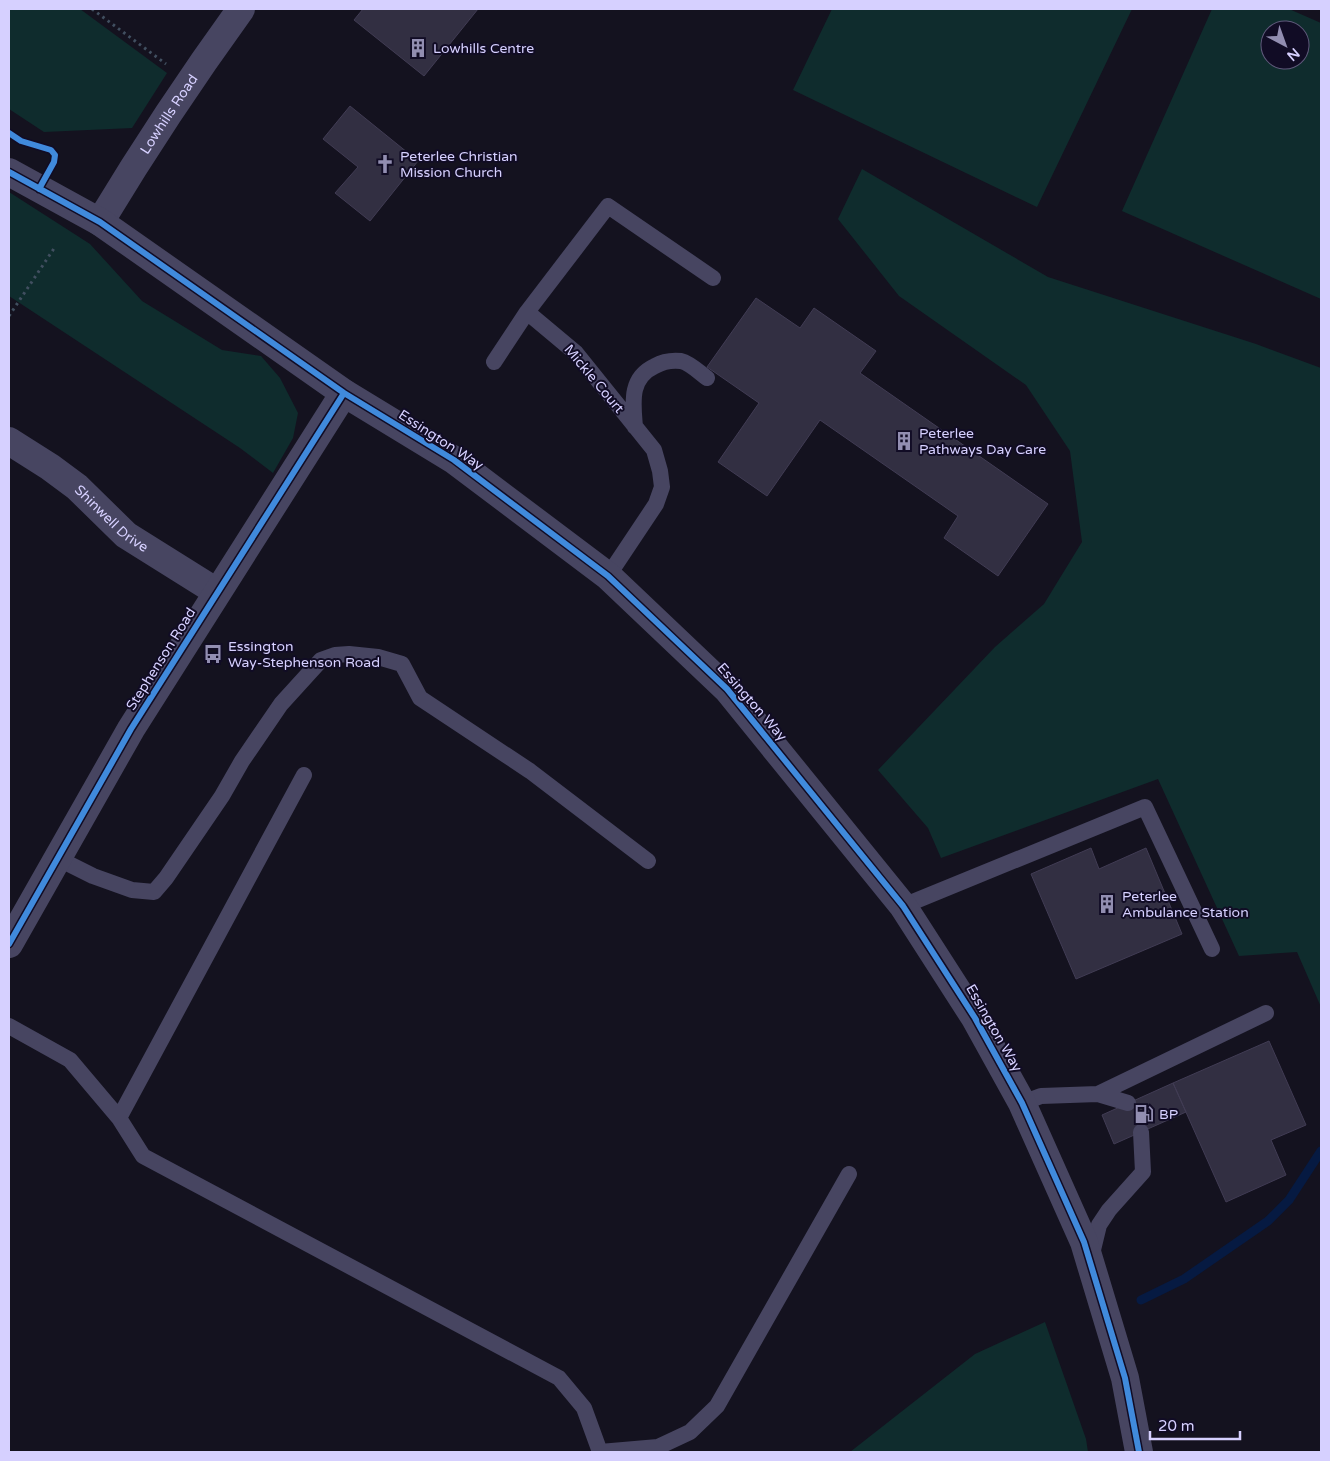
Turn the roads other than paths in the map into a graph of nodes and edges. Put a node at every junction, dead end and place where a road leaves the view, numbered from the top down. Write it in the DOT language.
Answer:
graph roads {
  1 [pos="241,9"];
  2 [pos="9,172"];
  3 [pos="100,222"];
  4 [pos="713,278"];
  5 [pos="527,312"];
  6 [pos="494,362"];
  7 [pos="707,378"];
  8 [pos="344,393"];
  9 [pos="635,427"];
  10 [pos="9,441"];
  11 [pos="608,576"];
  12 [pos="217,592"];
  13 [pos="304,775"];
  14 [pos="57,858"];
  15 [pos="648,861"];
  16 [pos="903,906"];
  17 [pos="9,944"];
  18 [pos="1212,949"];
  19 [pos="1266,1013"];
  20 [pos="9,1026"];
  21 [pos="1098,1094"];
  22 [pos="1022,1103"];
  23 [pos="1128,1103"];
  24 [pos="119,1118"];
  25 [pos="1141,1132"];
  26 [pos="849,1174"];
  27 [pos="1090,1262"];
  28 [pos="600,1452"];
  29 [pos="1139,1452"];
  1 -- 3 [label="street, Lowhills Road"];
  2 -- 3 [label="street, Essington Way"];
  3 -- 8 [label="street, Essington Way"];
  4 -- 5 [label="lane"];
  5 -- 6 [label="lane"];
  5 -- 9 [label="lane, Mickle Court"];
  7 -- 9 [label="lane"];
  8 -- 11 [label="street, Essington Way"];
  8 -- 12 [label="street, Stephenson Road"];
  9 -- 11 [label="lane, Mickle Court"];
  10 -- 12 [label="street, Shinwell Drive"];
  11 -- 16 [label="street, Essington Way"];
  12 -- 14 [label="street, Stephenson Road"];
  13 -- 24 [label="lane"];
  14 -- 15 [label="lane"];
  14 -- 17 [label="street, Stephenson Road"];
  16 -- 18 [label="lane"];
  16 -- 22 [label="street, Essington Way"];
  19 -- 21 [label="lane"];
  20 -- 24 [label="lane"];
  21 -- 22 [label="lane"];
  21 -- 23 [label="lane"];
  22 -- 27 [label="street, Essington Way"];
  24 -- 28 [label="lane"];
  25 -- 27 [label="lane"];
  26 -- 28 [label="lane"];
  27 -- 29 [label="street, Essington Way"];
}
